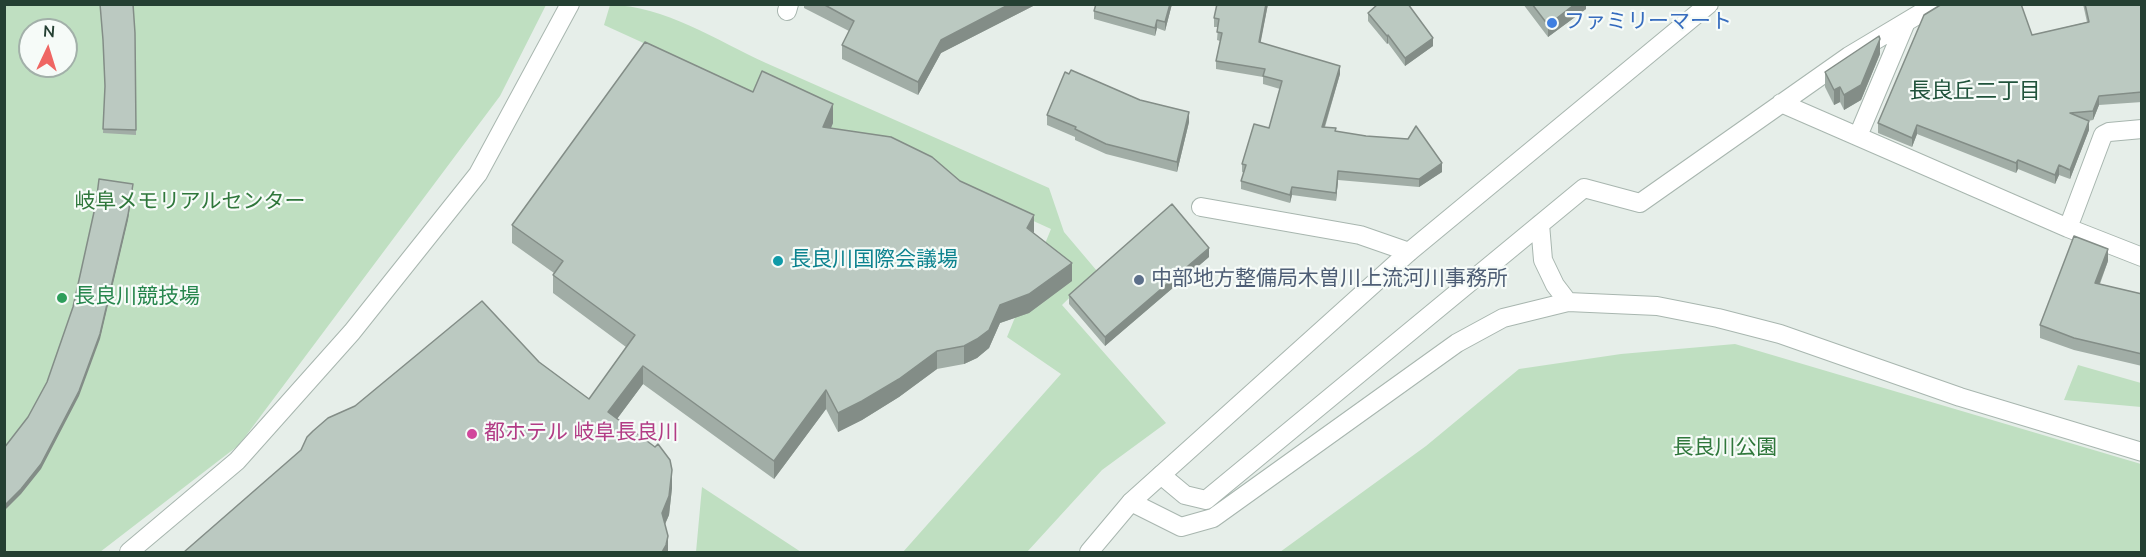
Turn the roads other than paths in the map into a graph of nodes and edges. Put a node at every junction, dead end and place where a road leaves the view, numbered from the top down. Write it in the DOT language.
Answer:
graph roads {
  1 [pos="570,4"];
  2 [pos="1709,4"];
  3 [pos="1936,4"];
  4 [pos="1906,22"];
  5 [pos="1780,103"];
  6 [pos="2142,129"];
  7 [pos="1858,136"];
  8 [pos="1201,207"];
  9 [pos="1540,224"];
  10 [pos="2068,228"];
  11 [pos="1409,252"];
  12 [pos="2142,257"];
  13 [pos="1568,302"];
  14 [pos="2142,452"];
  15 [pos="1161,475"];
  16 [pos="1131,502"];
  17 [pos="129,552"];
  18 [pos="1089,552"];
  1 -- 17 [label="street"];
  2 -- 11 [label="street"];
  3 -- 4 [label="street"];
  4 -- 5 [label="street"];
  4 -- 7 [label="street"];
  5 -- 7 [label="street"];
  5 -- 9 [label="street"];
  6 -- 10 [label="street"];
  7 -- 10 [label="street"];
  8 -- 11 [label="street"];
  9 -- 13 [label="street"];
  9 -- 15 [label="street"];
  10 -- 12 [label="street"];
  11 -- 15 [label="street"];
  13 -- 14 [label="street"];
  13 -- 16 [label="street"];
  15 -- 16 [label="street"];
  16 -- 18 [label="street"];
}
